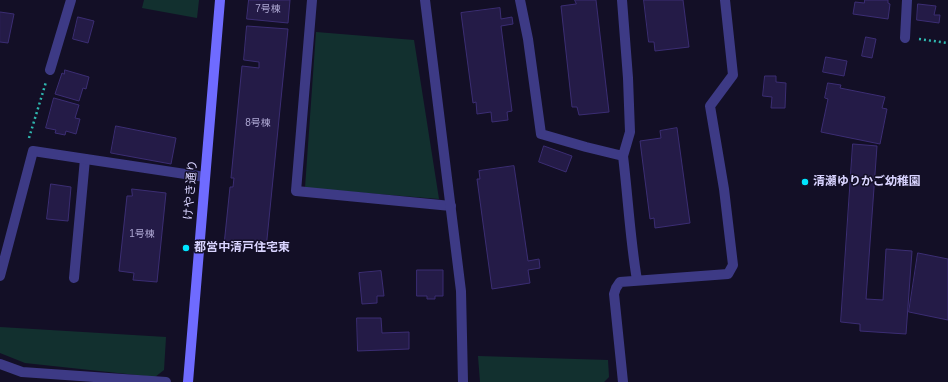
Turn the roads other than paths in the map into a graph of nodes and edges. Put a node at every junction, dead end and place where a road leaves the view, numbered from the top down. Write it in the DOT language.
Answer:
graph roads {
  1 [pos="69,0"];
  2 [pos="220,0"];
  3 [pos="312,0"];
  4 [pos="425,0"];
  5 [pos="520,0"];
  6 [pos="622,0"];
  7 [pos="725,0"];
  8 [pos="907,0"];
  9 [pos="905,38"];
  10 [pos="50,70"];
  11 [pos="623,156"];
  12 [pos="85,159"];
  13 [pos="205,177"];
  14 [pos="451,206"];
  15 [pos="0,276"];
  16 [pos="74,278"];
  17 [pos="637,280"];
  18 [pos="0,364"];
  19 [pos="166,382"];
  20 [pos="188,382"];
  21 [pos="463,382"];
  22 [pos="623,382"];
  1 -- 10 [label="street"];
  2 -- 13 [label="street, けやき通り"];
  3 -- 14 [label="street"];
  4 -- 14 [label="street"];
  5 -- 11 [label="street"];
  6 -- 11 [label="street"];
  7 -- 17 [label="street"];
  8 -- 9 [label="street"];
  11 -- 17 [label="street"];
  12 -- 13 [label="street"];
  12 -- 15 [label="street"];
  12 -- 16 [label="street"];
  13 -- 20 [label="street, けやき通り"];
  14 -- 21 [label="street"];
  17 -- 22 [label="street"];
  18 -- 19 [label="street"];
}
